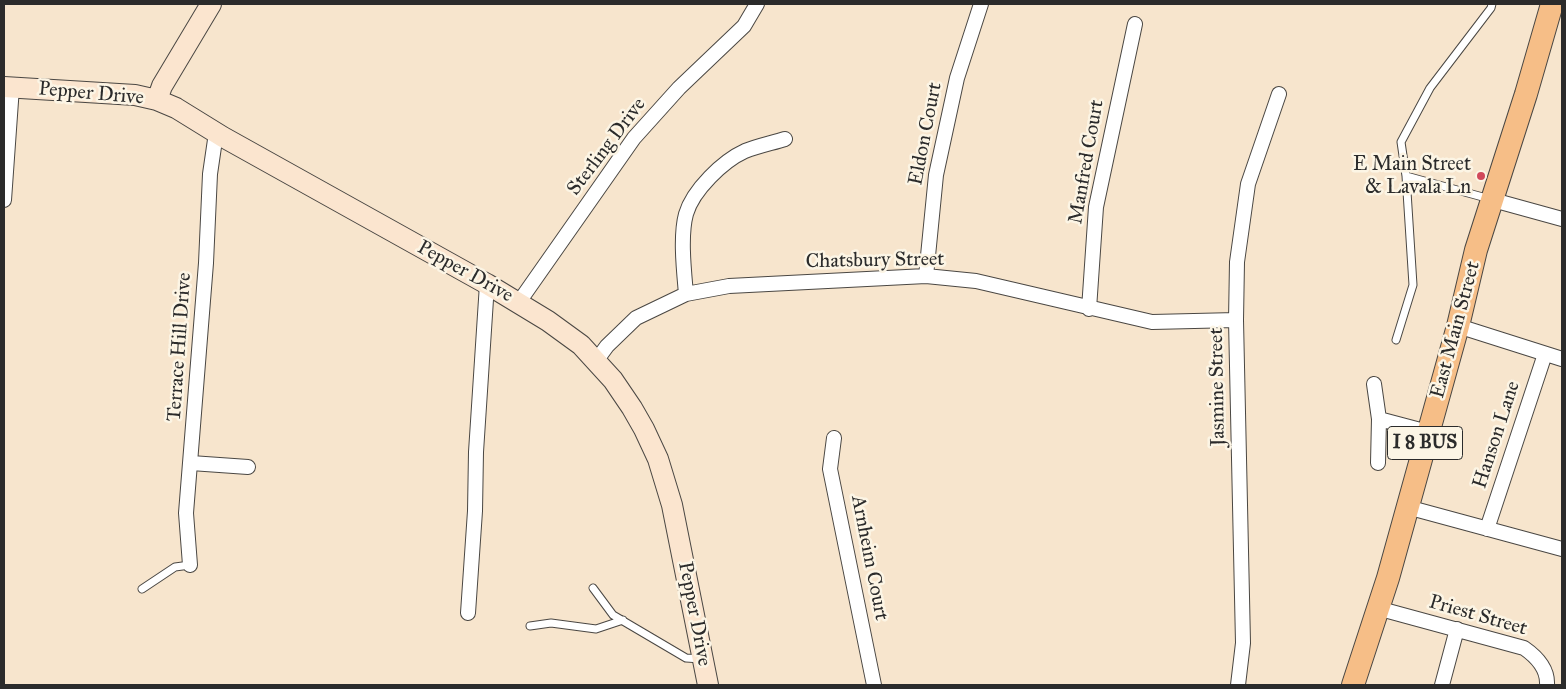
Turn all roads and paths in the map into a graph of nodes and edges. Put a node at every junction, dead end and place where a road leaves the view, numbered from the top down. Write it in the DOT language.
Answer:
graph roads {
  1 [pos="211,4"];
  2 [pos="757,4"];
  3 [pos="981,4"];
  4 [pos="1492,4"];
  5 [pos="1552,4"];
  6 [pos="1135,24"];
  7 [pos="8,87"];
  8 [pos="1279,94"];
  9 [pos="157,100"];
  10 [pos="216,133"];
  11 [pos="785,139"];
  12 [pos="1406,176"];
  13 [pos="4,200"];
  14 [pos="1493,200"];
  15 [pos="1562,219"];
  16 [pos="926,276"];
  17 [pos="487,284"];
  18 [pos="686,294"];
  19 [pos="519,302"];
  20 [pos="1089,309"];
  21 [pos="1236,320"];
  22 [pos="1458,326"];
  23 [pos="1396,340"];
  24 [pos="1545,354"];
  25 [pos="1562,359"];
  26 [pos="596,361"];
  27 [pos="1374,384"];
  28 [pos="1378,419"];
  29 [pos="1428,432"];
  30 [pos="834,438"];
  31 [pos="190,463"];
  32 [pos="1378,463"];
  33 [pos="248,467"];
  34 [pos="1407,507"];
  35 [pos="1487,529"];
  36 [pos="1562,549"];
  37 [pos="190,565"];
  38 [pos="593,588"];
  39 [pos="142,589"];
  40 [pos="1378,608"];
  41 [pos="468,613"];
  42 [pos="623,620"];
  43 [pos="530,626"];
  44 [pos="1457,629"];
  45 [pos="704,659"];
  46 [pos="708,685"];
  47 [pos="874,685"];
  48 [pos="1238,685"];
  49 [pos="1353,685"];
  50 [pos="1442,685"];
  51 [pos="1547,685"];
  1 -- 9 [label="street"];
  2 -- 19 [label="street, Sterling Drive"];
  3 -- 16 [label="street, Eldon Court"];
  4 -- 12 [label="lane"];
  5 -- 14 [label="main road, East Main Street / I 8 BUS"];
  6 -- 20 [label="street, Manfred Court"];
  7 -- 9 [label="street, Pepper Drive"];
  7 -- 13 [label="street"];
  8 -- 21 [label="street, Jasmine Street"];
  9 -- 10 [label="street, Pepper Drive"];
  10 -- 17 [label="street, Pepper Drive"];
  10 -- 31 [label="street, Terrace Hill Drive"];
  11 -- 18 [label="street"];
  12 -- 14 [label="lane"];
  12 -- 23 [label="lane"];
  14 -- 15 [label="street"];
  14 -- 22 [label="main road, East Main Street / I 8 BUS"];
  16 -- 18 [label="street, Chatsbury Street"];
  16 -- 20 [label="street, Chatsbury Street"];
  17 -- 19 [label="street, Pepper Drive"];
  17 -- 41 [label="street"];
  18 -- 26 [label="street, Chatsbury Street"];
  19 -- 26 [label="street, Pepper Drive"];
  20 -- 21 [label="street, Chatsbury Street"];
  21 -- 48 [label="street, Jasmine Street"];
  22 -- 24 [label="street"];
  22 -- 29 [label="main road, East Main Street / I 8 BUS"];
  24 -- 25 [label="street"];
  24 -- 35 [label="street, Hanson Lane"];
  26 -- 45 [label="street, Pepper Drive"];
  27 -- 28 [label="street"];
  28 -- 29 [label="street"];
  28 -- 32 [label="street"];
  29 -- 34 [label="main road, East Main Street / I 8 BUS"];
  30 -- 47 [label="street, Arnheim Court"];
  31 -- 33 [label="street"];
  31 -- 37 [label="street, Terrace Hill Drive"];
  34 -- 35 [label="street"];
  34 -- 40 [label="main road, East Main Street / I 8 BUS"];
  35 -- 36 [label="street"];
  37 -- 39 [label="lane"];
  38 -- 42 [label="lane"];
  40 -- 44 [label="street, Priest Street"];
  40 -- 49 [label="main road, East Main Street / I 8 BUS"];
  42 -- 43 [label="lane"];
  42 -- 45 [label="lane"];
  44 -- 50 [label="street"];
  44 -- 51 [label="street, Priest Street"];
  45 -- 46 [label="street, Pepper Drive"];
}
